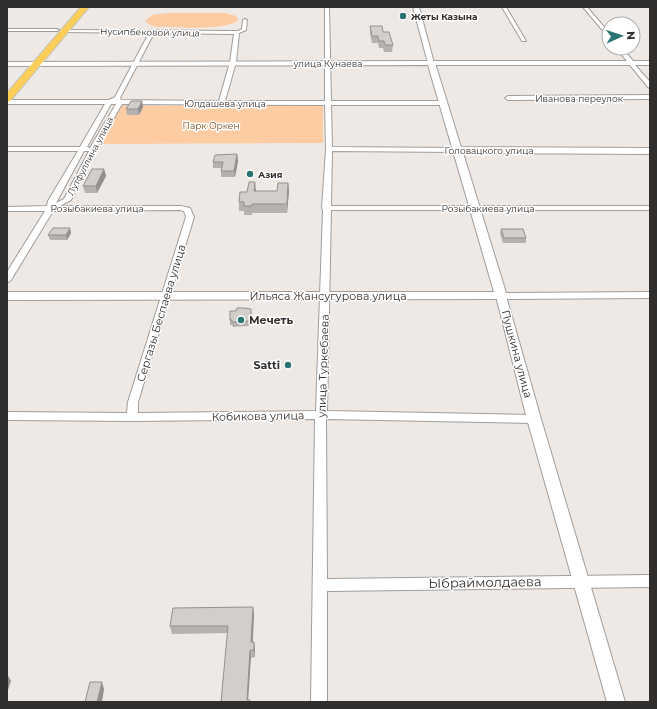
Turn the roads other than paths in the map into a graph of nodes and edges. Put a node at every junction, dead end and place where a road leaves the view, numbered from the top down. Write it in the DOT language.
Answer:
graph roads {
  1 [pos="78,7"];
  2 [pos="85,7"];
  3 [pos="327,7"];
  4 [pos="416,7"];
  5 [pos="504,7"];
  6 [pos="585,7"];
  7 [pos="245,20"];
  8 [pos="601,26"];
  9 [pos="7,30"];
  10 [pos="61,31"];
  11 [pos="152,32"];
  12 [pos="236,33"];
  13 [pos="524,40"];
  14 [pos="625,56"];
  15 [pos="233,62"];
  16 [pos="431,62"];
  17 [pos="135,63"];
  18 [pos="327,63"];
  19 [pos="631,63"];
  20 [pos="650,63"];
  21 [pos="7,64"];
  22 [pos="33,64"];
  23 [pos="650,86"];
  24 [pos="7,89"];
  25 [pos="650,97"];
  26 [pos="508,98"];
  27 [pos="118,100"];
  28 [pos="7,101"];
  29 [pos="109,102"];
  30 [pos="221,103"];
  31 [pos="328,103"];
  32 [pos="443,103"];
  33 [pos="7,149"];
  34 [pos="82,149"];
  35 [pos="93,149"];
  36 [pos="329,149"];
  37 [pos="458,150"];
  38 [pos="650,151"];
  39 [pos="52,208"];
  40 [pos="326,208"];
  41 [pos="475,208"];
  42 [pos="650,208"];
  43 [pos="7,209"];
  44 [pos="187,210"];
  45 [pos="7,280"];
  46 [pos="650,295"];
  47 [pos="7,296"];
  48 [pos="325,296"];
  49 [pos="501,296"];
  50 [pos="167,297"];
  51 [pos="7,416"];
  52 [pos="321,416"];
  53 [pos="132,417"];
  54 [pos="534,419"];
  55 [pos="580,581"];
  56 [pos="650,581"];
  57 [pos="320,585"];
  58 [pos="319,702"];
  59 [pos="616,702"];
  1 -- 10 [label="highway"];
  2 -- 10 [label="highway"];
  3 -- 18 [label="street, улица Туркебаева"];
  4 -- 16 [label="street, Пушкина улица"];
  5 -- 13 [label="street"];
  6 -- 8 [label="street"];
  7 -- 12 [label="street"];
  9 -- 10 [label="street, Нусипбековой улица"];
  10 -- 11 [label="street, Нусипбековой улица"];
  10 -- 22 [label="highway"];
  11 -- 12 [label="street, Нусипбековой улица"];
  11 -- 17 [label="street, Лутфуллина улица"];
  12 -- 15 [label="street"];
  14 -- 19 [label="street"];
  15 -- 17 [label="main road, улица Кунаева"];
  15 -- 18 [label="main road, улица Кунаева"];
  15 -- 30 [label="street"];
  16 -- 18 [label="main road, улица Кунаева"];
  16 -- 19 [label="street, улица Кунаева"];
  16 -- 32 [label="main road, Пушкина улица"];
  17 -- 22 [label="main road, улица Кунаева"];
  17 -- 27 [label="street, Лутфуллина улица"];
  18 -- 31 [label="street, улица Туркебаева"];
  19 -- 20 [label="street, улица Кунаева"];
  19 -- 23 [label="street"];
  21 -- 22 [label="main road, улица Кунаева"];
  22 -- 24 [label="highway"];
  22 -- 28 [label="highway"];
  25 -- 26 [label="street, Иванова переулок"];
  27 -- 29 [label="street, Лутфуллина улица"];
  27 -- 30 [label="street, Юлдашева улица"];
  27 -- 35 [label="street, Лутфуллина улица"];
  28 -- 29 [label="street"];
  29 -- 34 [label="street, Лутфуллина улица"];
  30 -- 31 [label="street, Юлдашева улица"];
  31 -- 32 [label="street, Юлдашева улица"];
  31 -- 36 [label="street, улица Туркебаева"];
  32 -- 37 [label="main road, Пушкина улица"];
  33 -- 34 [label="street"];
  34 -- 35 [label="street"];
  34 -- 39 [label="street, Лутфуллина улица"];
  35 -- 39 [label="street, Лутфуллина улица"];
  36 -- 37 [label="street, Головацкого улица"];
  36 -- 40 [label="street, улица Туркебаева"];
  37 -- 38 [label="main road, Головацкого улица"];
  37 -- 41 [label="main road, Пушкина улица"];
  39 -- 43 [label="street, Розыбакиева улица"];
  39 -- 44 [label="street, Розыбакиева улица"];
  39 -- 45 [label="street, Лутфуллина улица"];
  40 -- 41 [label="street, Розыбакиева улица"];
  40 -- 48 [label="street, улица Туркебаева"];
  41 -- 42 [label="street, Розыбакиева улица"];
  41 -- 49 [label="main road, Пушкина улица"];
  44 -- 50 [label="street, Сергазы Беспаева улица"];
  46 -- 49 [label="street, Ильяса Жансугурова улица"];
  47 -- 50 [label="main road, Ильяса Жансугурова улица"];
  48 -- 49 [label="main road, Ильяса Жансугурова улица"];
  48 -- 50 [label="main road, Ильяса Жансугурова улица"];
  48 -- 52 [label="street, улица Туркебаева"];
  49 -- 54 [label="street, Пушкина улица"];
  50 -- 53 [label="street, Сергазы Беспаева улица"];
  51 -- 53 [label="street, Кобикова улица"];
  52 -- 53 [label="street, Кобикова улица"];
  52 -- 54 [label="street, Кобикова улица"];
  52 -- 57 [label="street, улица Туркебаева"];
  54 -- 55 [label="street, Пушкина улица"];
  55 -- 56 [label="street, Ыбраймолдаева"];
  55 -- 57 [label="street, Ыбраймолдаева"];
  55 -- 59 [label="street, Пушкина улица"];
  57 -- 58 [label="street, улица Туркебаева"];
}
